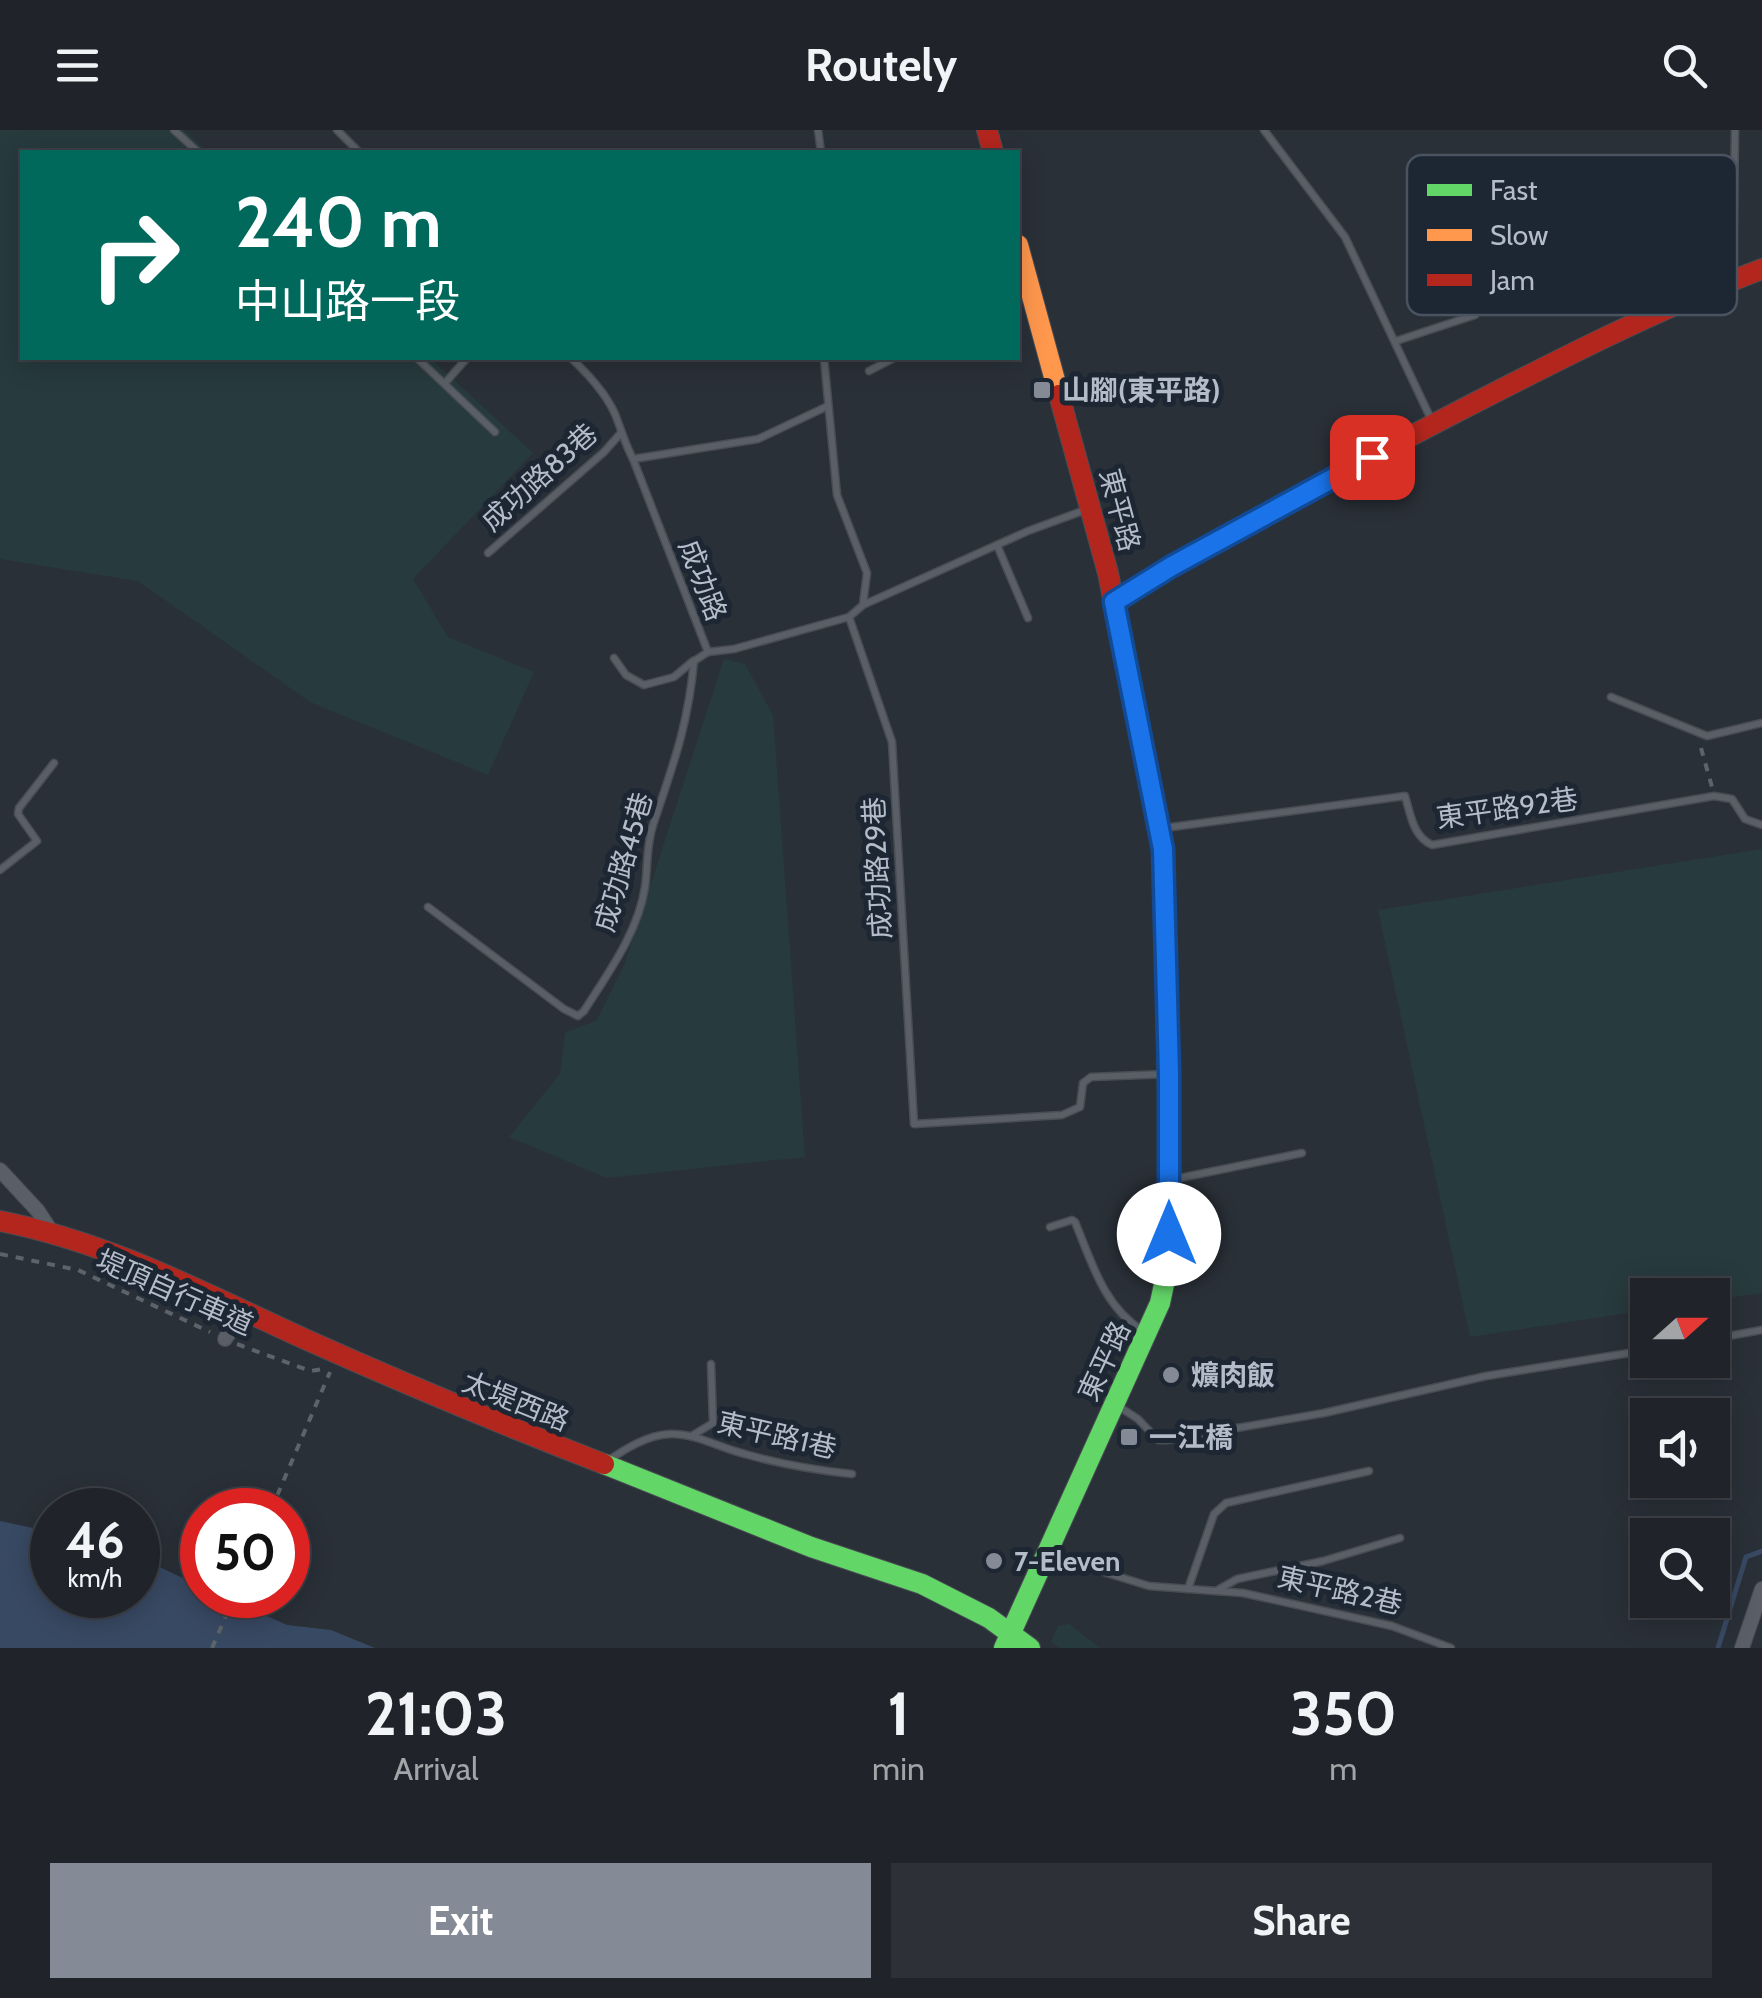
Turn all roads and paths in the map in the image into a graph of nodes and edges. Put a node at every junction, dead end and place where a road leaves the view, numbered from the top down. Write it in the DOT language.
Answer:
graph roads {
  1 [pos="174,130"];
  2 [pos="337,130"];
  3 [pos="1264,130"];
  4 [pos="1735,130"];
  5 [pos="196,150"];
  6 [pos="357,150"];
  7 [pos="1734,155"];
  8 [pos="1762,270"];
  9 [pos="1020,273"];
  10 [pos="1737,279"];
  11 [pos="1475,315"];
  12 [pos="1646,315"];
  13 [pos="1396,341"];
  14 [pos="419,360"];
  15 [pos="465,360"];
  16 [pos="572,360"];
  17 [pos="824,360"];
  18 [pos="890,360"];
  19 [pos="869,371"];
  20 [pos="445,384"];
  21 [pos="828,406"];
  22 [pos="1434,424"];
  23 [pos="495,432"];
  24 [pos="620,434"];
  25 [pos="633,459"];
  26 [pos="1091,508"];
  27 [pos="997,545"];
  28 [pos="488,553"];
  29 [pos="1114,602"];
  30 [pos="863,605"];
  31 [pos="849,617"];
  32 [pos="1028,618"];
  33 [pos="708,652"];
  34 [pos="614,658"];
  35 [pos="694,660"];
  36 [pos="1610,698"];
  37 [pos="1762,723"];
  38 [pos="1698,734"];
  39 [pos="54,763"];
  40 [pos="1714,796"];
  41 [pos="1762,825"];
  42 [pos="1158,828"];
  43 [pos="0,870"];
  44 [pos="428,907"];
  45 [pos="1169,1074"];
  46 [pos="1302,1152"];
  47 [pos="0,1170"];
  48 [pos="1169,1180"];
  49 [pos="0,1221"];
  50 [pos="1050,1227"];
  51 [pos="51,1231"];
  52 [pos="0,1254"];
  53 [pos="244,1310"];
  54 [pos="1762,1330"];
  55 [pos="1148,1335"];
  56 [pos="1730,1335"];
  57 [pos="225,1339"];
  58 [pos="1630,1353"];
  59 [pos="711,1364"];
  60 [pos="1116,1405"];
  61 [pos="692,1436"];
  62 [pos="601,1465"];
  63 [pos="1369,1472"];
  64 [pos="852,1474"];
  65 [pos="280,1488"];
  66 [pos="1400,1538"];
  67 [pos="1046,1554"];
  68 [pos="1188,1589"];
  69 [pos="1762,1589"];
  70 [pos="1215,1591"];
  71 [pos="225,1618"];
  72 [pos="1007,1641"];
  73 [pos="212,1648"];
  74 [pos="1030,1648"];
  75 [pos="1451,1648"];
  76 [pos="1742,1648"];
  1 -- 5 [label="lane"];
  2 -- 6 [label="lane"];
  3 -- 13 [label="lane"];
  4 -- 7 [label="lane"];
  8 -- 10 [label="main road"];
  9 -- 26 [label="main road, 東平路"];
  11 -- 13 [label="lane"];
  12 -- 22 [label="main road"];
  13 -- 22 [label="lane"];
  14 -- 20 [label="lane"];
  15 -- 20 [label="lane"];
  16 -- 24 [label="lane, 成功路"];
  17 -- 21 [label="lane"];
  18 -- 19 [label="lane"];
  20 -- 23 [label="lane"];
  21 -- 25 [label="lane"];
  21 -- 30 [label="lane"];
  22 -- 29 [label="main road"];
  24 -- 25 [label="lane, 成功路"];
  24 -- 28 [label="lane, 成功路83巷"];
  25 -- 33 [label="lane, 成功路"];
  26 -- 27 [label="lane, 成功路"];
  26 -- 29 [label="main road, 東平路"];
  27 -- 30 [label="lane, 成功路"];
  27 -- 32 [label="lane"];
  29 -- 42 [label="main road, 東平路"];
  30 -- 31 [label="lane, 成功路"];
  31 -- 33 [label="lane, 成功路"];
  31 -- 45 [label="lane, 成功路29巷"];
  33 -- 35 [label="lane"];
  34 -- 35 [label="lane"];
  35 -- 44 [label="lane, 成功路45巷"];
  36 -- 38 [label="lane"];
  37 -- 38 [label="lane"];
  38 -- 40 [label="path"];
  39 -- 43 [label="lane"];
  40 -- 41 [label="lane"];
  40 -- 42 [label="lane, 東平路92巷"];
  42 -- 45 [label="main road, 東平路"];
  45 -- 48 [label="main road, 東平路"];
  46 -- 48 [label="lane"];
  47 -- 51 [label="street"];
  48 -- 55 [label="main road, 東平路"];
  49 -- 51 [label="main road, 太堤西路"];
  50 -- 55 [label="lane"];
  51 -- 53 [label="main road, 太堤西路"];
  52 -- 57 [label="path, 堤頂自行車道"];
  53 -- 57 [label="street"];
  53 -- 62 [label="main road, 太堤西路"];
  54 -- 56 [label="lane"];
  55 -- 60 [label="main road, 東平路"];
  57 -- 65 [label="path, 堤頂自行車道"];
  58 -- 60 [label="lane"];
  59 -- 61 [label="lane, 東平路1巷"];
  60 -- 67 [label="main road, 東平路"];
  61 -- 62 [label="lane, 東平路1巷"];
  61 -- 64 [label="lane, 東平路1巷"];
  62 -- 72 [label="main road, 太堤西路"];
  63 -- 68 [label="lane"];
  66 -- 70 [label="lane, 東平路2巷"];
  67 -- 68 [label="lane, 東平路2巷"];
  67 -- 72 [label="main road, 東平路"];
  68 -- 70 [label="lane, 東平路2巷"];
  69 -- 76 [label="street"];
  70 -- 75 [label="lane, 東平路2巷"];
  71 -- 73 [label="path"];
  72 -- 74 [label="main road, 太堤西路"];
}
